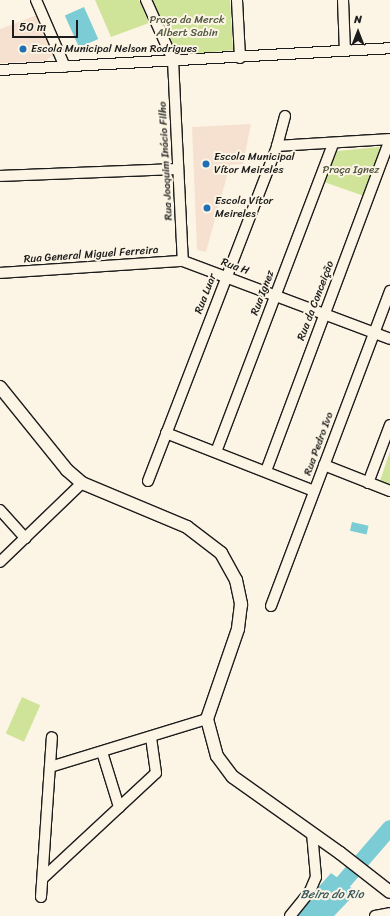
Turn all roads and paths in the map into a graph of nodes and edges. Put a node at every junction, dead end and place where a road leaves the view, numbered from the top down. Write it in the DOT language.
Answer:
graph roads {
  1 [pos="36,0"];
  2 [pos="146,0"];
  3 [pos="237,0"];
  4 [pos="343,0"];
  5 [pos="390,48"];
  6 [pos="345,51"];
  7 [pos="240,58"];
  8 [pos="173,60"];
  9 [pos="65,67"];
  10 [pos="0,70"];
  11 [pos="285,116"];
  12 [pos="390,140"];
  13 [pos="333,144"];
  14 [pos="277,146"];
  15 [pos="178,169"];
  16 [pos="0,176"];
  17 [pos="183,261"];
  18 [pos="0,273"];
  19 [pos="225,276"];
  20 [pos="390,291"];
  21 [pos="276,294"];
  22 [pos="324,313"];
  23 [pos="373,332"];
  24 [pos="390,339"];
  25 [pos="0,387"];
  26 [pos="390,425"];
  27 [pos="166,433"];
  28 [pos="216,452"];
  29 [pos="324,465"];
  30 [pos="266,471"];
  31 [pos="148,481"];
  32 [pos="368,483"];
  33 [pos="82,484"];
  34 [pos="314,490"];
  35 [pos="390,491"];
  36 [pos="0,510"];
  37 [pos="26,538"];
  38 [pos="0,562"];
  39 [pos="271,606"];
  40 [pos="207,719"];
  41 [pos="52,737"];
  42 [pos="151,739"];
  43 [pos="102,752"];
  44 [pos="50,767"];
  45 [pos="119,807"];
  46 [pos="312,833"];
  47 [pos="43,878"];
  48 [pos="387,889"];
  49 [pos="41,897"];
  50 [pos="390,913"];
  51 [pos="290,916"];
  52 [pos="375,916"];
  1 -- 9 [label="street"];
  2 -- 8 [label="street"];
  3 -- 7 [label="street"];
  4 -- 6 [label="street"];
  5 -- 6 [label="street"];
  6 -- 7 [label="street"];
  7 -- 8 [label="street"];
  8 -- 9 [label="street"];
  8 -- 15 [label="street, Rua Joaquim Inácio Filho"];
  9 -- 10 [label="street"];
  11 -- 14 [label="street, Rua Luar"];
  12 -- 13 [label="street"];
  12 -- 22 [label="street, Rua da Conceição"];
  13 -- 14 [label="street"];
  13 -- 21 [label="street, Rua Ignez"];
  14 -- 19 [label="street, Rua Luar"];
  15 -- 16 [label="street"];
  15 -- 17 [label="street, Rua Joaquim Inácio Filho"];
  17 -- 18 [label="street, Rua General Miguel Ferreira"];
  17 -- 19 [label="street, Rua H"];
  19 -- 21 [label="street, Rua H"];
  19 -- 27 [label="street, Rua Luar"];
  20 -- 23 [label="street, Rua Pedro Ivo"];
  21 -- 22 [label="street, Rua H"];
  21 -- 28 [label="street, Rua Ignez"];
  22 -- 23 [label="street, Rua H"];
  22 -- 30 [label="street, Rua da Conceição"];
  23 -- 24 [label="street, Rua H"];
  23 -- 29 [label="street, Rua Pedro Ivo"];
  25 -- 33 [label="main road"];
  26 -- 32 [label="street"];
  27 -- 28 [label="street"];
  27 -- 31 [label="street, Rua Luar"];
  28 -- 30 [label="street"];
  29 -- 32 [label="street"];
  29 -- 34 [label="street, Rua Pedro Ivo"];
  30 -- 34 [label="street"];
  32 -- 35 [label="street"];
  33 -- 37 [label="street"];
  33 -- 40 [label="main road"];
  34 -- 39 [label="street, Rua Pedro Ivo"];
  36 -- 37 [label="street"];
  37 -- 38 [label="street"];
  40 -- 42 [label="street"];
  40 -- 46 [label="main road"];
  41 -- 44 [label="street"];
  42 -- 43 [label="street"];
  42 -- 45 [label="street"];
  43 -- 44 [label="street"];
  43 -- 45 [label="street"];
  44 -- 47 [label="street"];
  45 -- 47 [label="street"];
  46 -- 48 [label="main road"];
  46 -- 51 [label="street"];
  47 -- 49 [label="street"];
  50 -- 52 [label="street"];
}
